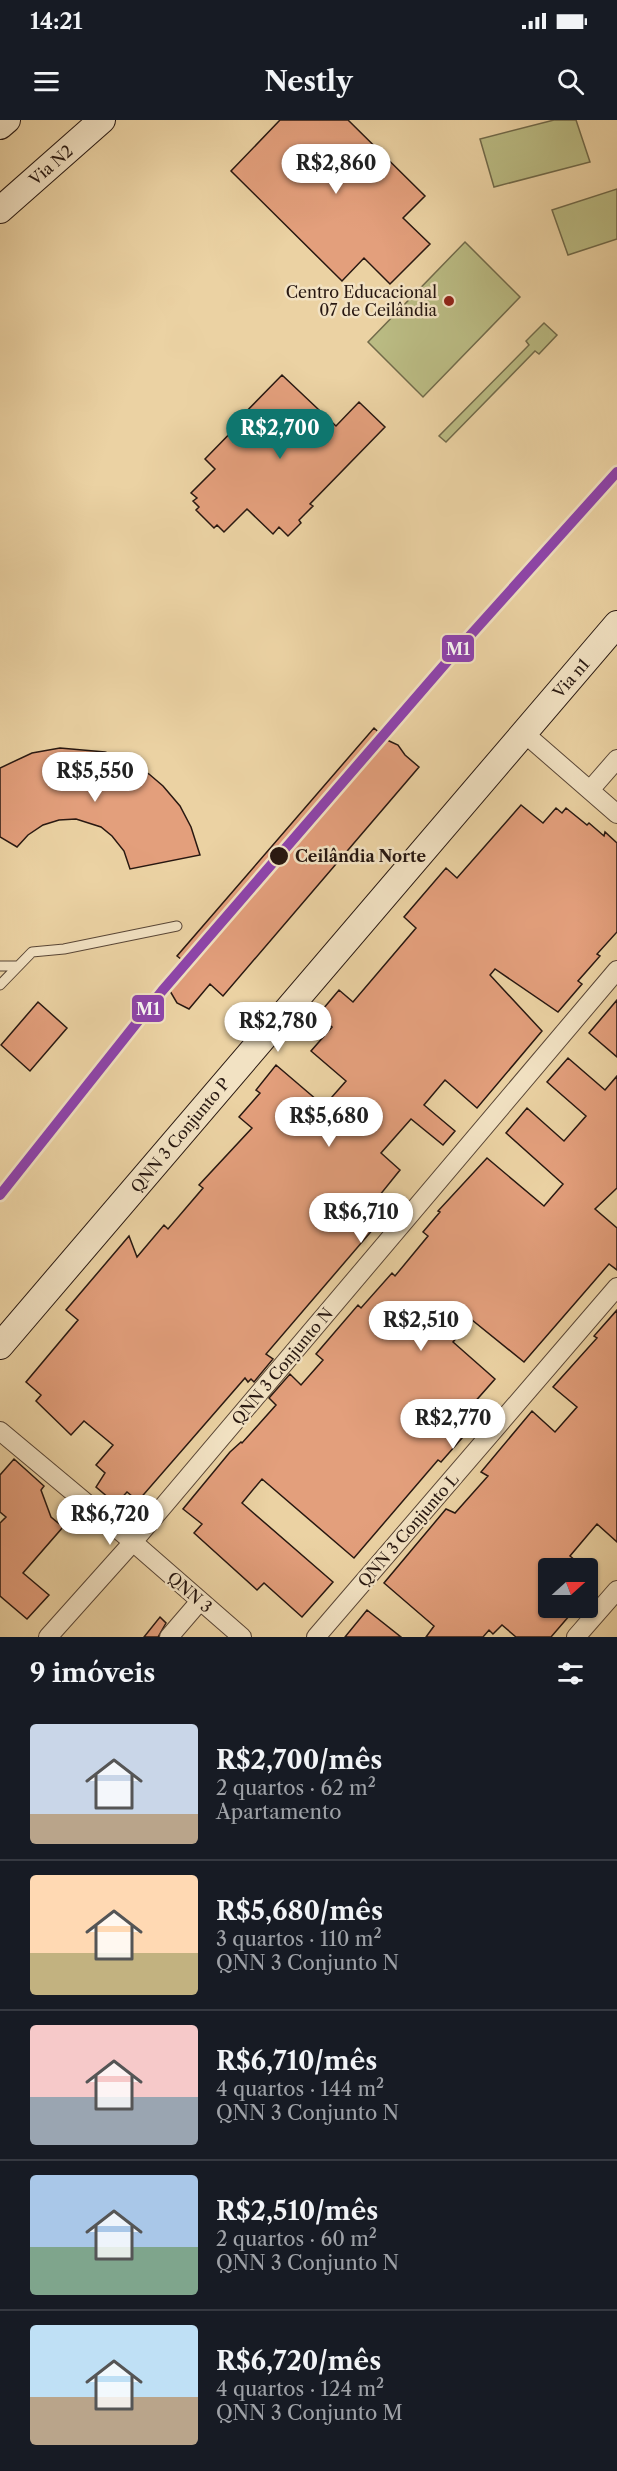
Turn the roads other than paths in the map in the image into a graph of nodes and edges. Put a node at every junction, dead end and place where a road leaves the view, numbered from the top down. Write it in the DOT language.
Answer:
graph roads {
  1 [pos="7,120"];
  2 [pos="102,120"];
  3 [pos="0,126"];
  4 [pos="0,210"];
  5 [pos="617,624"];
  6 [pos="524,733"];
  7 [pos="617,759"];
  8 [pos="590,790"];
  9 [pos="617,814"];
  10 [pos="177,926"];
  11 [pos="0,966"];
  12 [pos="17,966"];
  13 [pos="617,970"];
  14 [pos="0,985"];
  15 [pos="617,1287"];
  16 [pos="0,1346"];
  17 [pos="0,1431"];
  18 [pos="133,1542"];
  19 [pos="617,1590"];
  20 [pos="201,1601"];
  21 [pos="48,1637"];
  22 [pos="169,1637"];
  23 [pos="242,1637"];
  24 [pos="316,1637"];
  25 [pos="576,1637"];
  1 -- 3 [label="street"];
  2 -- 4 [label="street, Via N2"];
  5 -- 6 [label="street, Via n1"];
  6 -- 8 [label="street"];
  6 -- 16 [label="street, QNN 3 Conjunto P"];
  7 -- 8 [label="street"];
  8 -- 9 [label="street"];
  10 -- 12 [label="lane"];
  11 -- 12 [label="lane"];
  12 -- 14 [label="lane"];
  13 -- 18 [label="street, QNN 3 Conjunto N"];
  15 -- 24 [label="street, QNN 3 Conjunto L"];
  17 -- 18 [label="street, QNN 3"];
  18 -- 20 [label="street, QNN 3"];
  18 -- 21 [label="street, QNN 3 Conjunto N"];
  19 -- 25 [label="street"];
  20 -- 22 [label="street"];
  20 -- 23 [label="street, QNN 3"];
}
